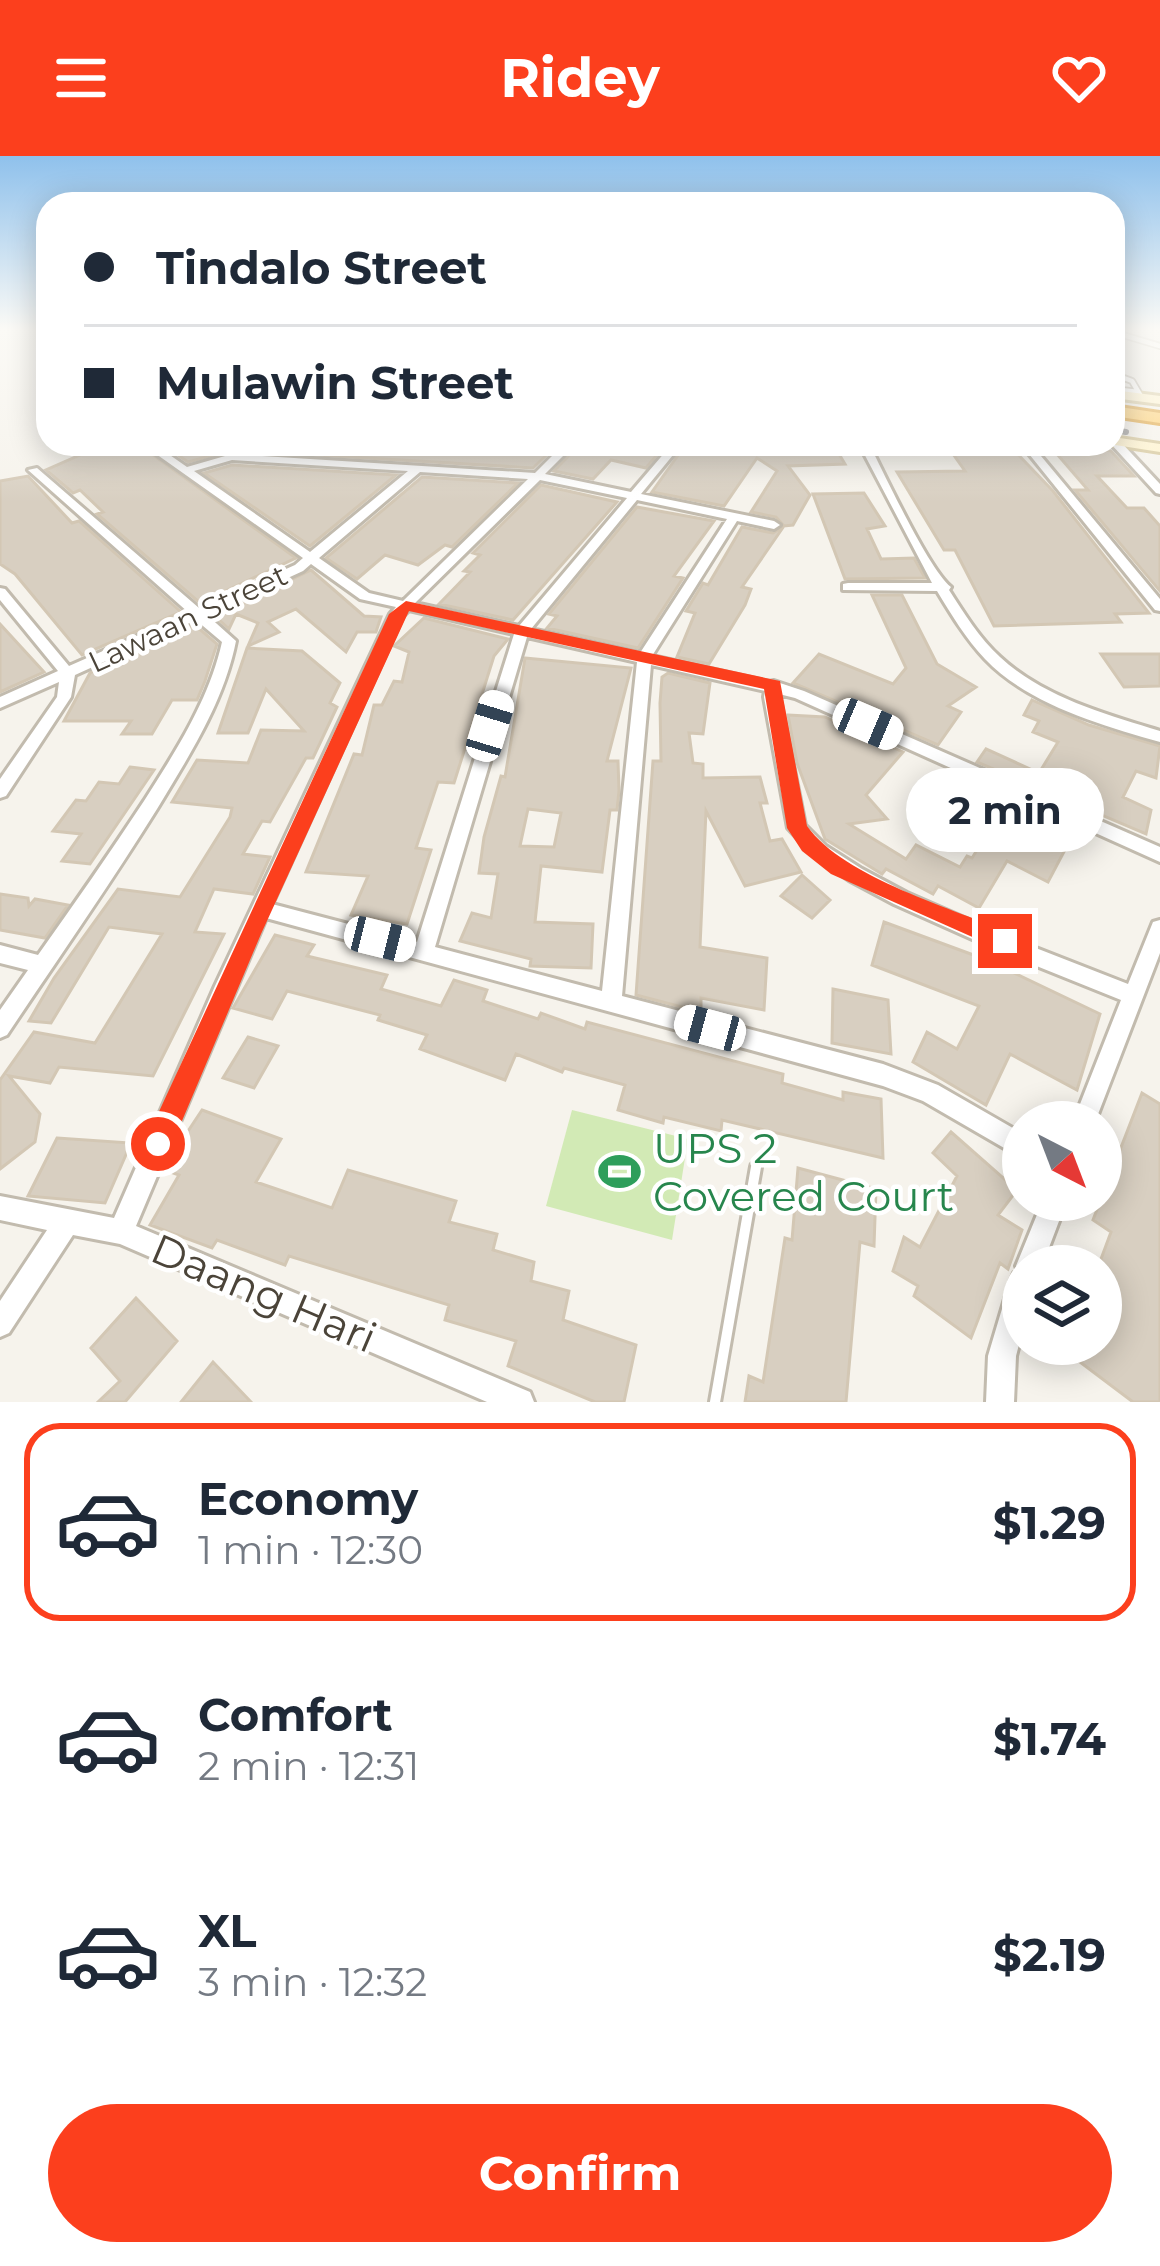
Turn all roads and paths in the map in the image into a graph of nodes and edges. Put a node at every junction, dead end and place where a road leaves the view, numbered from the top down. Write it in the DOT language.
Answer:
graph roads {
  1 [pos="1125,402"];
  2 [pos="1125,402"];
  3 [pos="1155,405"];
  4 [pos="1125,443"];
  5 [pos="1160,448"];
  6 [pos="1125,452"];
  7 [pos="165,456"];
  8 [pos="558,456"];
  9 [pos="666,456"];
  10 [pos="871,456"];
  11 [pos="1036,456"];
  12 [pos="418,468"];
  13 [pos="33,470"];
  14 [pos="187,470"];
  15 [pos="537,476"];
  16 [pos="1153,476"];
  17 [pos="1160,491"];
  18 [pos="632,495"];
  19 [pos="734,517"];
  20 [pos="774,526"];
  21 [pos="310,561"];
  22 [pos="848,586"];
  23 [pos="945,587"];
  24 [pos="0,592"];
  25 [pos="406,605"];
  26 [pos="1160,607"];
  27 [pos="199,614"];
  28 [pos="521,632"];
  29 [pos="646,656"];
  30 [pos="68,674"];
  31 [pos="774,686"];
  32 [pos="0,703"];
  33 [pos="1160,737"];
  34 [pos="0,792"];
  35 [pos="1160,855"];
  36 [pos="261,909"];
  37 [pos="1160,928"];
  38 [pos="424,950"];
  39 [pos="0,954"];
  40 [pos="41,965"];
  41 [pos="1132,995"];
  42 [pos="610,1002"];
  43 [pos="0,1028"];
  44 [pos="1092,1101"];
  45 [pos="1002,1135"];
  46 [pos="756,1168"];
  47 [pos="0,1208"];
  48 [pos="68,1222"];
  49 [pos="121,1232"];
  50 [pos="0,1324"];
  51 [pos="1002,1356"];
  52 [pos="520,1402"];
  53 [pos="715,1402"];
  54 [pos="1000,1402"];
  1 -- 3 [label="highway"];
  2 -- 3 [label="lane"];
  4 -- 5 [label="main road"];
  6 -- 16 [label="street"];
  7 -- 14 [label="street"];
  8 -- 15 [label="street"];
  9 -- 18 [label="street"];
  10 -- 23 [label="street"];
  11 -- 26 [label="street"];
  12 -- 14 [label="street"];
  12 -- 15 [label="street"];
  12 -- 21 [label="street, Lawaan Street"];
  13 -- 27 [label="street"];
  14 -- 21 [label="street"];
  15 -- 18 [label="street"];
  15 -- 25 [label="street"];
  16 -- 17 [label="street"];
  18 -- 19 [label="street"];
  18 -- 28 [label="street"];
  19 -- 20 [label="street"];
  19 -- 29 [label="street"];
  21 -- 25 [label="street"];
  21 -- 27 [label="street, Lawaan Street"];
  22 -- 23 [label="street"];
  23 -- 33 [label="street"];
  24 -- 30 [label="street"];
  25 -- 28 [label="street"];
  25 -- 36 [label="street"];
  27 -- 30 [label="street, Lawaan Street"];
  27 -- 40 [label="street"];
  28 -- 29 [label="street"];
  28 -- 38 [label="street"];
  29 -- 31 [label="street"];
  29 -- 42 [label="street"];
  30 -- 32 [label="street, Lawaan Street"];
  30 -- 34 [label="street"];
  31 -- 35 [label="street"];
  31 -- 41 [label="street"];
  36 -- 38 [label="street"];
  36 -- 49 [label="street"];
  37 -- 41 [label="street"];
  38 -- 42 [label="street"];
  39 -- 40 [label="street"];
  40 -- 43 [label="street"];
  41 -- 44 [label="street"];
  42 -- 45 [label="street"];
  46 -- 53 [label="lane"];
  47 -- 48 [label="street, Daang Hari"];
  48 -- 49 [label="street, Daang Hari"];
  48 -- 50 [label="street"];
  49 -- 52 [label="street, Daang Hari"];
  51 -- 54 [label="street"];
}
